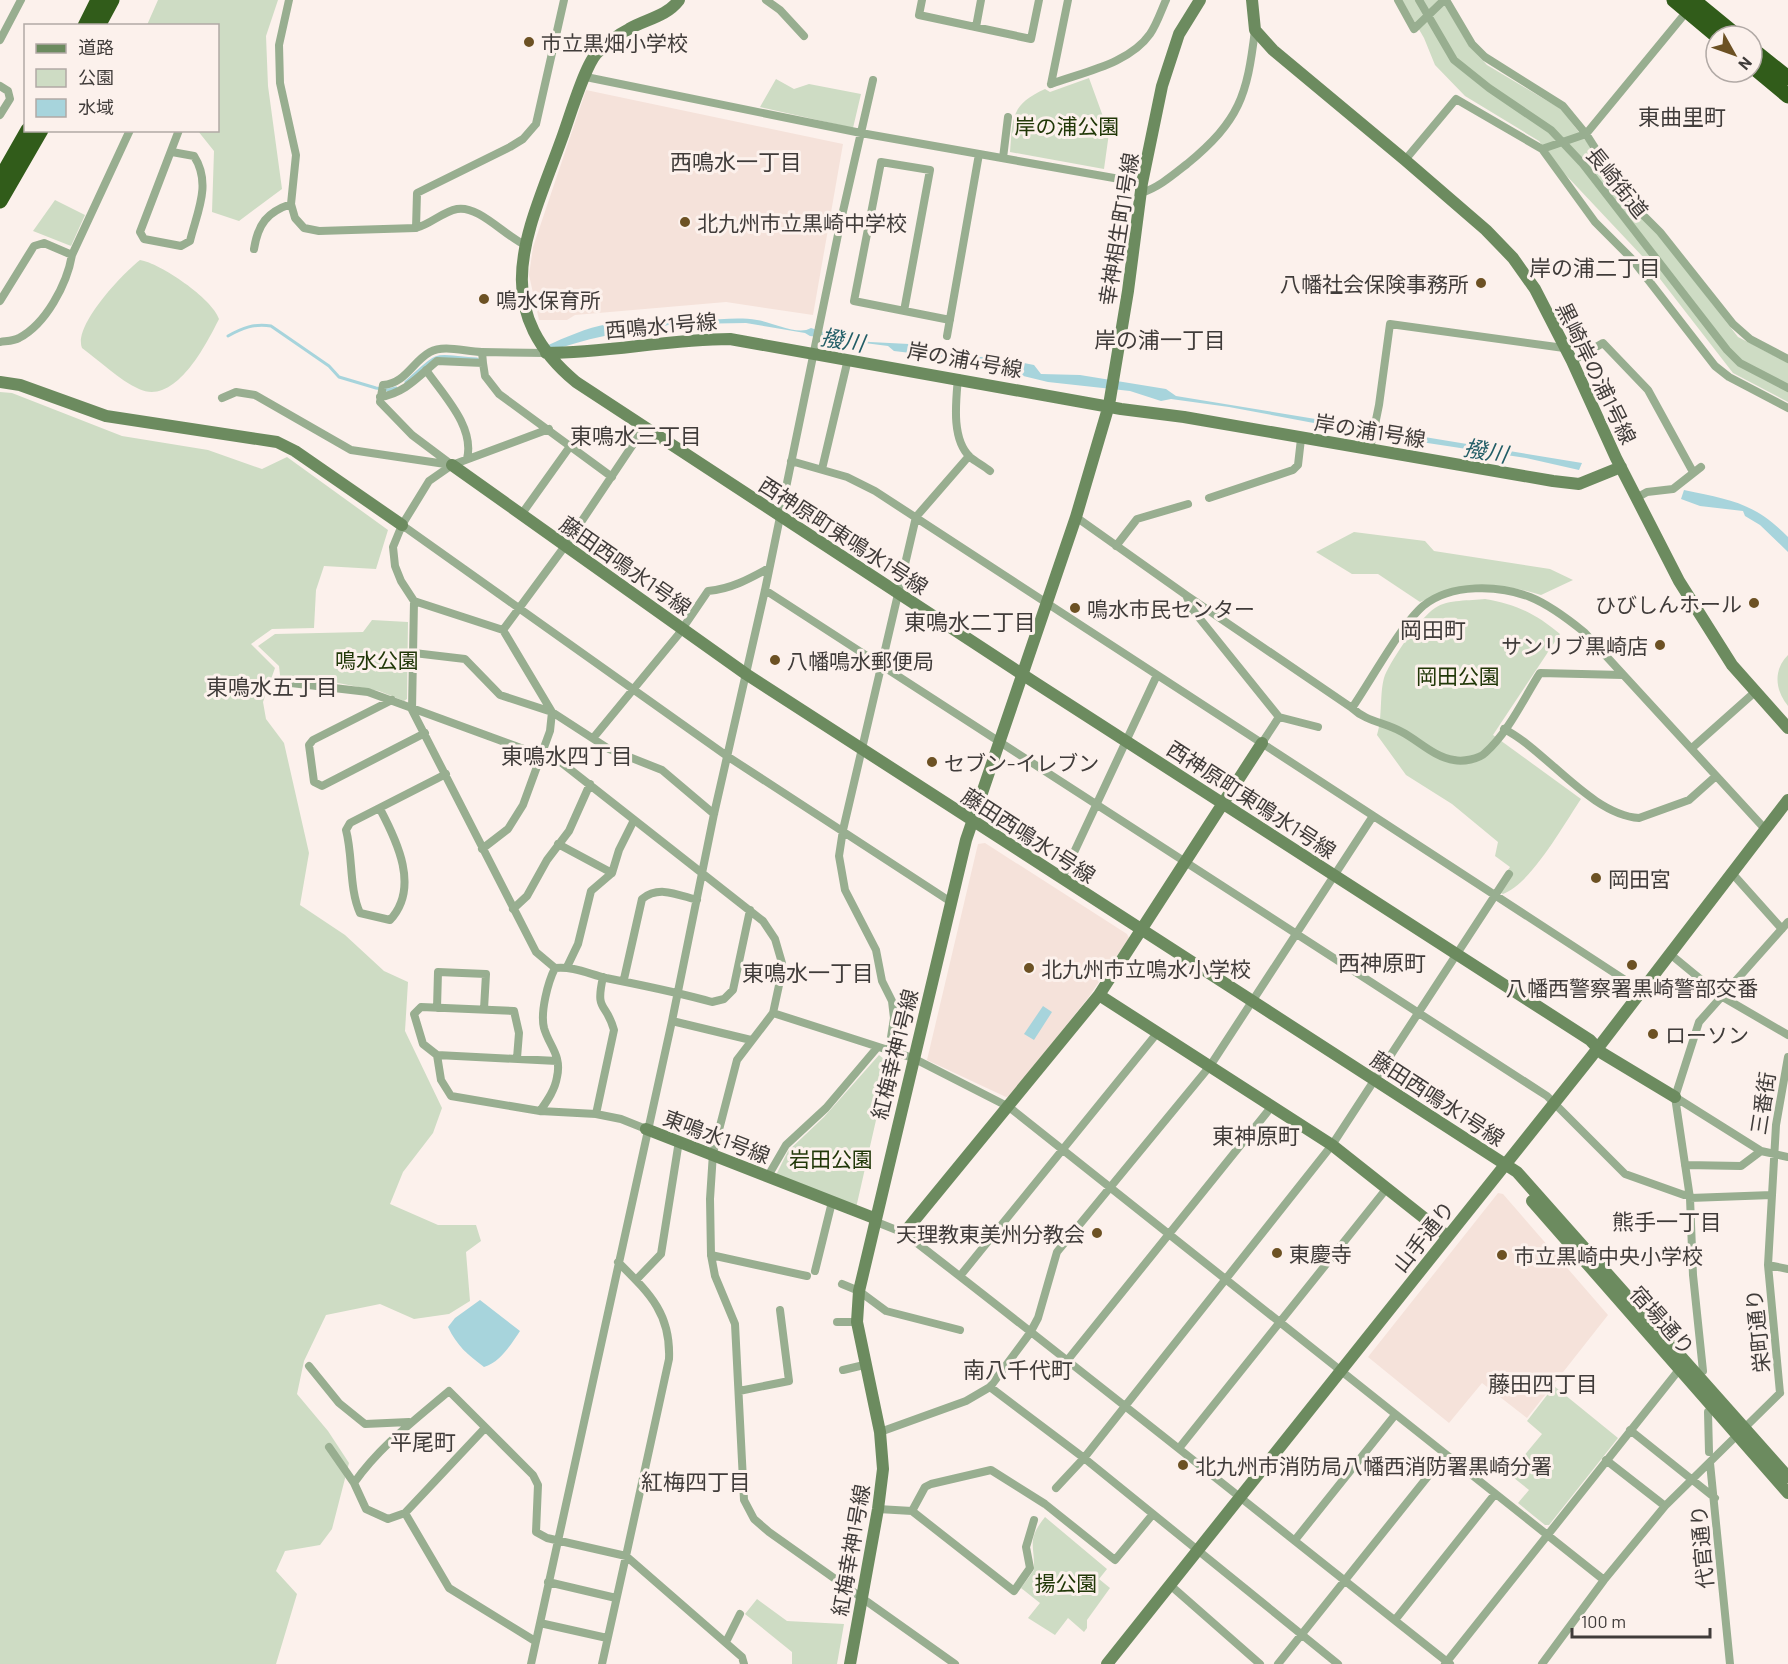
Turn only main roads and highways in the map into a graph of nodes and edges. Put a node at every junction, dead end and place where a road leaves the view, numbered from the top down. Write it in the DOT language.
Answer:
graph roads {
  1 [pos="98,0"];
  2 [pos="112,0"];
  3 [pos="1674,0"];
  4 [pos="1692,3"];
  5 [pos="86,24"];
  6 [pos="99,24"];
  7 [pos="1708,24"];
  8 [pos="1721,24"];
  9 [pos="1764,59"];
  10 [pos="1764,76"];
  11 [pos="1788,78"];
  12 [pos="1788,96"];
  13 [pos="27,132"];
  14 [pos="40,132"];
  15 [pos="0,179"];
  16 [pos="0,201"];
  1 -- 5 [label="highway"];
  2 -- 6 [label="highway"];
  3 -- 4 [label="highway"];
  4 -- 7 [label="highway"];
  4 -- 8 [label="highway"];
  9 -- 11 [label="highway"];
  10 -- 12 [label="highway"];
  13 -- 15 [label="highway"];
  14 -- 16 [label="highway"];
}
